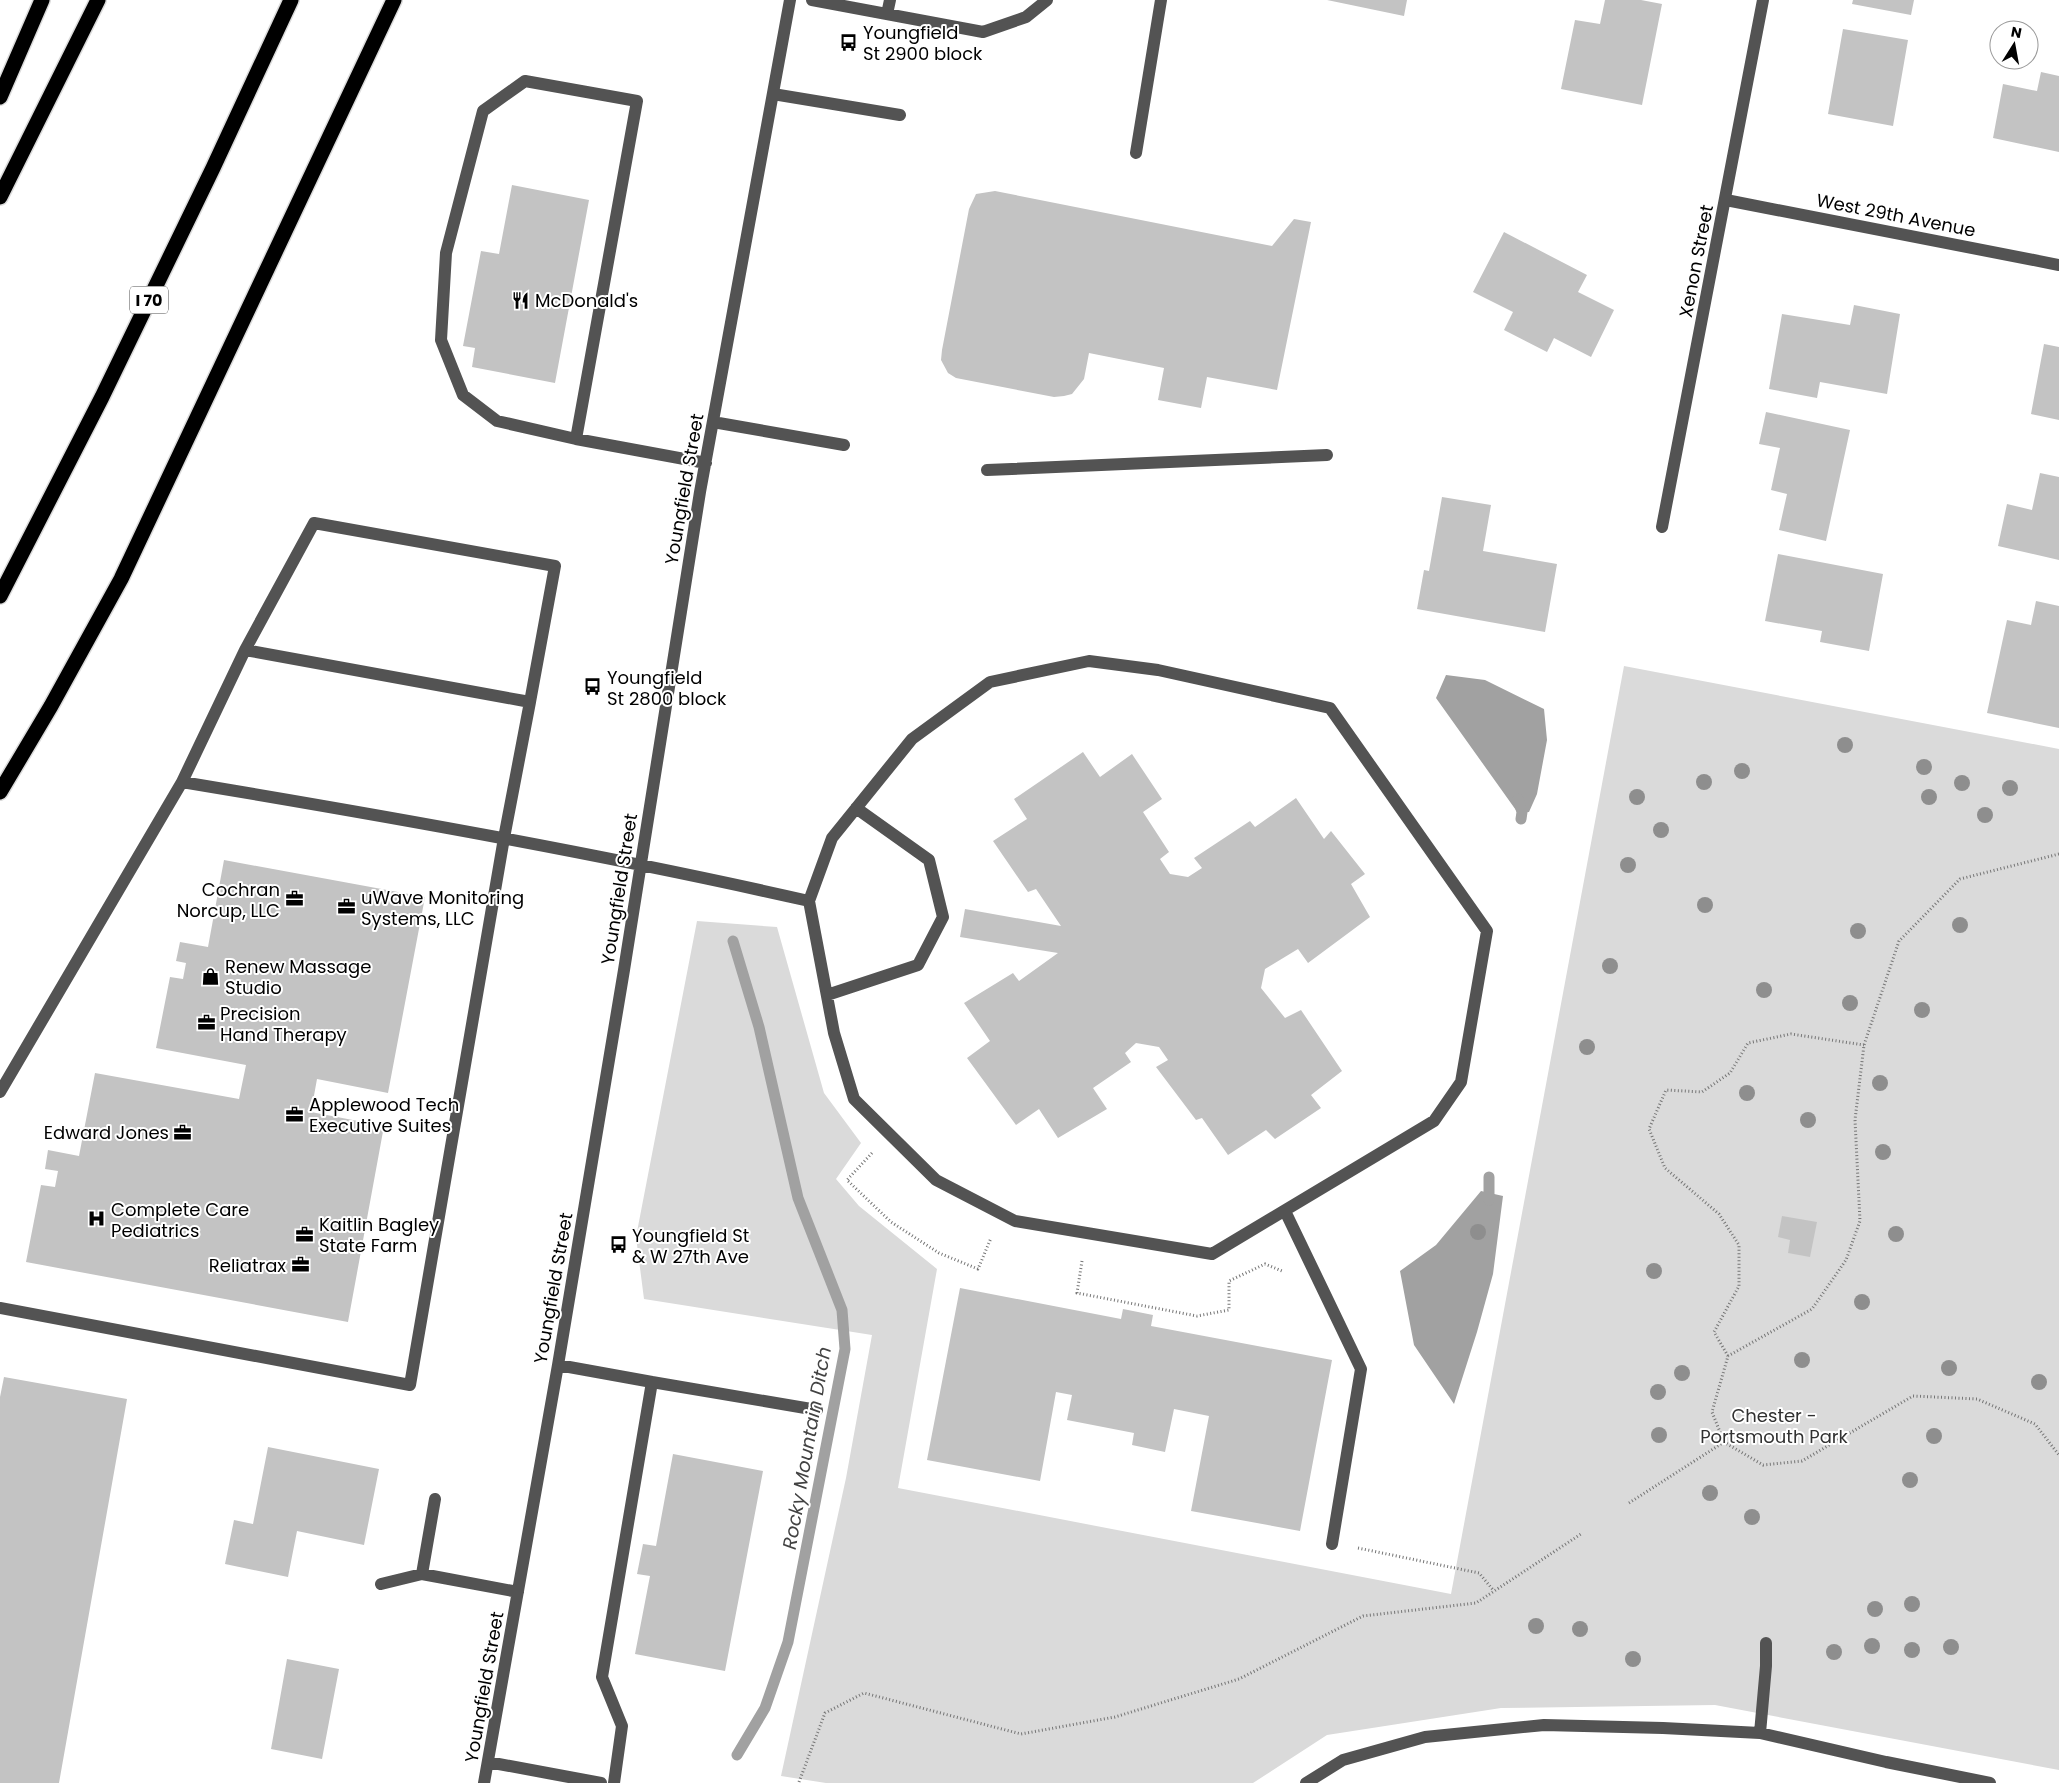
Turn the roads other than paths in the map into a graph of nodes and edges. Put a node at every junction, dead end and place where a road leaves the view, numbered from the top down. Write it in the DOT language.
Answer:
graph roads {
  1 [pos="42,0"];
  2 [pos="98,0"];
  3 [pos="291,0"];
  4 [pos="394,0"];
  5 [pos="790,0"];
  6 [pos="812,0"];
  7 [pos="890,0"];
  8 [pos="1047,0"];
  9 [pos="1161,0"];
  10 [pos="1762,0"];
  11 [pos="887,14"];
  12 [pos="773,94"];
  13 [pos="0,97"];
  14 [pos="900,115"];
  15 [pos="1136,153"];
  16 [pos="0,197"];
  17 [pos="1726,200"];
  18 [pos="2059,264"];
  19 [pos="713,422"];
  20 [pos="576,439"];
  21 [pos="844,444"];
  22 [pos="1327,455"];
  23 [pos="706,463"];
  24 [pos="986,470"];
  25 [pos="1662,527"];
  26 [pos="0,596"];
  27 [pos="245,650"];
  28 [pos="530,702"];
  29 [pos="182,782"];
  30 [pos="0,792"];
  31 [pos="856,808"];
  32 [pos="504,838"];
  33 [pos="641,865"];
  34 [pos="809,901"];
  35 [pos="827,995"];
  36 [pos="0,1092"];
  37 [pos="1285,1211"];
  38 [pos="0,1308"];
  39 [pos="558,1365"];
  40 [pos="652,1382"];
  41 [pos="817,1410"];
  42 [pos="435,1499"];
  43 [pos="1332,1544"];
  44 [pos="422,1574"];
  45 [pos="381,1584"];
  46 [pos="518,1592"];
  47 [pos="1766,1643"];
  48 [pos="1760,1733"];
  49 [pos="488,1762"];
  50 [pos="484,1783"];
  51 [pos="600,1783"];
  52 [pos="614,1783"];
  53 [pos="1306,1783"];
  54 [pos="1990,1783"];
  1 -- 13 [label="highway"];
  2 -- 16 [label="highway"];
  3 -- 26 [label="highway, I 70"];
  4 -- 30 [label="highway"];
  5 -- 12 [label="street, Youngfield Street"];
  6 -- 11 [label="street"];
  7 -- 11 [label="street"];
  8 -- 11 [label="street"];
  9 -- 15 [label="street"];
  10 -- 17 [label="street, Xenon Street"];
  12 -- 14 [label="street"];
  12 -- 19 [label="street, Youngfield Street"];
  17 -- 18 [label="street, West 29th Avenue"];
  17 -- 25 [label="street, Xenon Street"];
  19 -- 21 [label="street"];
  19 -- 23 [label="street, Youngfield Street"];
  20 -- 20 [label="street"];
  20 -- 23 [label="street"];
  22 -- 24 [label="street"];
  23 -- 33 [label="street, Youngfield Street"];
  27 -- 28 [label="street"];
  27 -- 28 [label="street"];
  27 -- 29 [label="street"];
  28 -- 32 [label="street"];
  29 -- 32 [label="street"];
  29 -- 36 [label="street"];
  31 -- 34 [label="street"];
  31 -- 35 [label="street"];
  31 -- 37 [label="street"];
  32 -- 33 [label="street"];
  32 -- 38 [label="street"];
  33 -- 34 [label="street"];
  33 -- 39 [label="street, Youngfield Street"];
  34 -- 35 [label="street"];
  35 -- 37 [label="street"];
  37 -- 43 [label="street"];
  39 -- 40 [label="street"];
  39 -- 46 [label="street, Youngfield Street"];
  40 -- 41 [label="street"];
  40 -- 52 [label="street"];
  42 -- 44 [label="street"];
  44 -- 45 [label="street"];
  44 -- 46 [label="street"];
  46 -- 49 [label="street, Youngfield Street"];
  47 -- 48 [label="street"];
  48 -- 53 [label="street"];
  48 -- 54 [label="street"];
  49 -- 50 [label="street, Youngfield Street"];
  49 -- 51 [label="street"];
}
